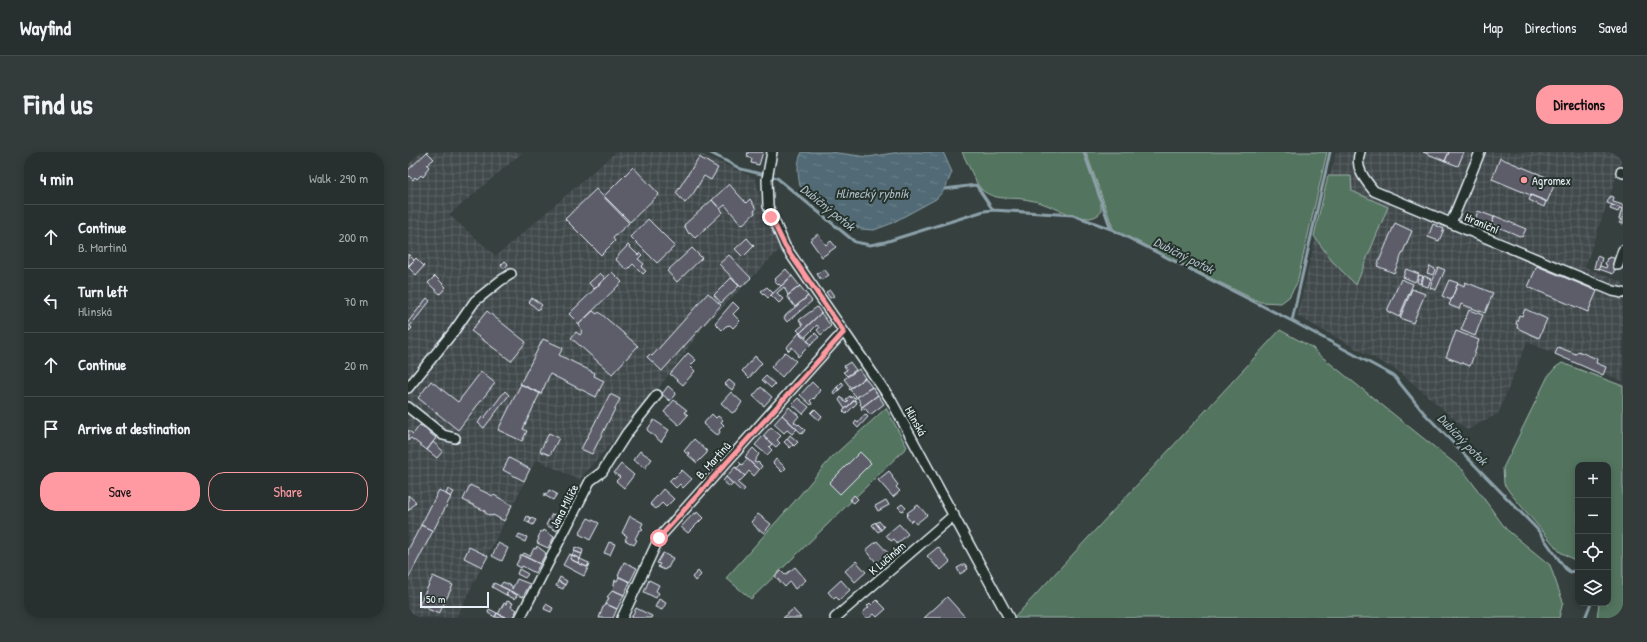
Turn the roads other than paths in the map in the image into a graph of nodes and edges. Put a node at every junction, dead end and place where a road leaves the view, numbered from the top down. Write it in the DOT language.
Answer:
graph roads {
  1 [pos="772,152"];
  2 [pos="1360,152"];
  3 [pos="1480,152"];
  4 [pos="1451,223"];
  5 [pos="1623,250"];
  6 [pos="1618,265"];
  7 [pos="511,274"];
  8 [pos="1623,293"];
  9 [pos="844,332"];
  10 [pos="408,388"];
  11 [pos="657,395"];
  12 [pos="408,407"];
  13 [pos="455,438"];
  14 [pos="954,515"];
  15 [pos="520,618"];
  16 [pos="622,618"];
  17 [pos="835,618"];
  18 [pos="1009,618"];
  1 -- 9 [label="street, Hlinská"];
  2 -- 4 [label="street, Hraniční"];
  3 -- 4 [label="street"];
  4 -- 8 [label="street, Hraniční"];
  5 -- 6 [label="street"];
  7 -- 10 [label="street"];
  9 -- 14 [label="street, Hlinská"];
  9 -- 16 [label="street, B. Martinů"];
  11 -- 15 [label="street, Jana Milíče"];
  12 -- 13 [label="street"];
  14 -- 17 [label="street, K Lučinám"];
  14 -- 18 [label="street, Hlinská"];
}
